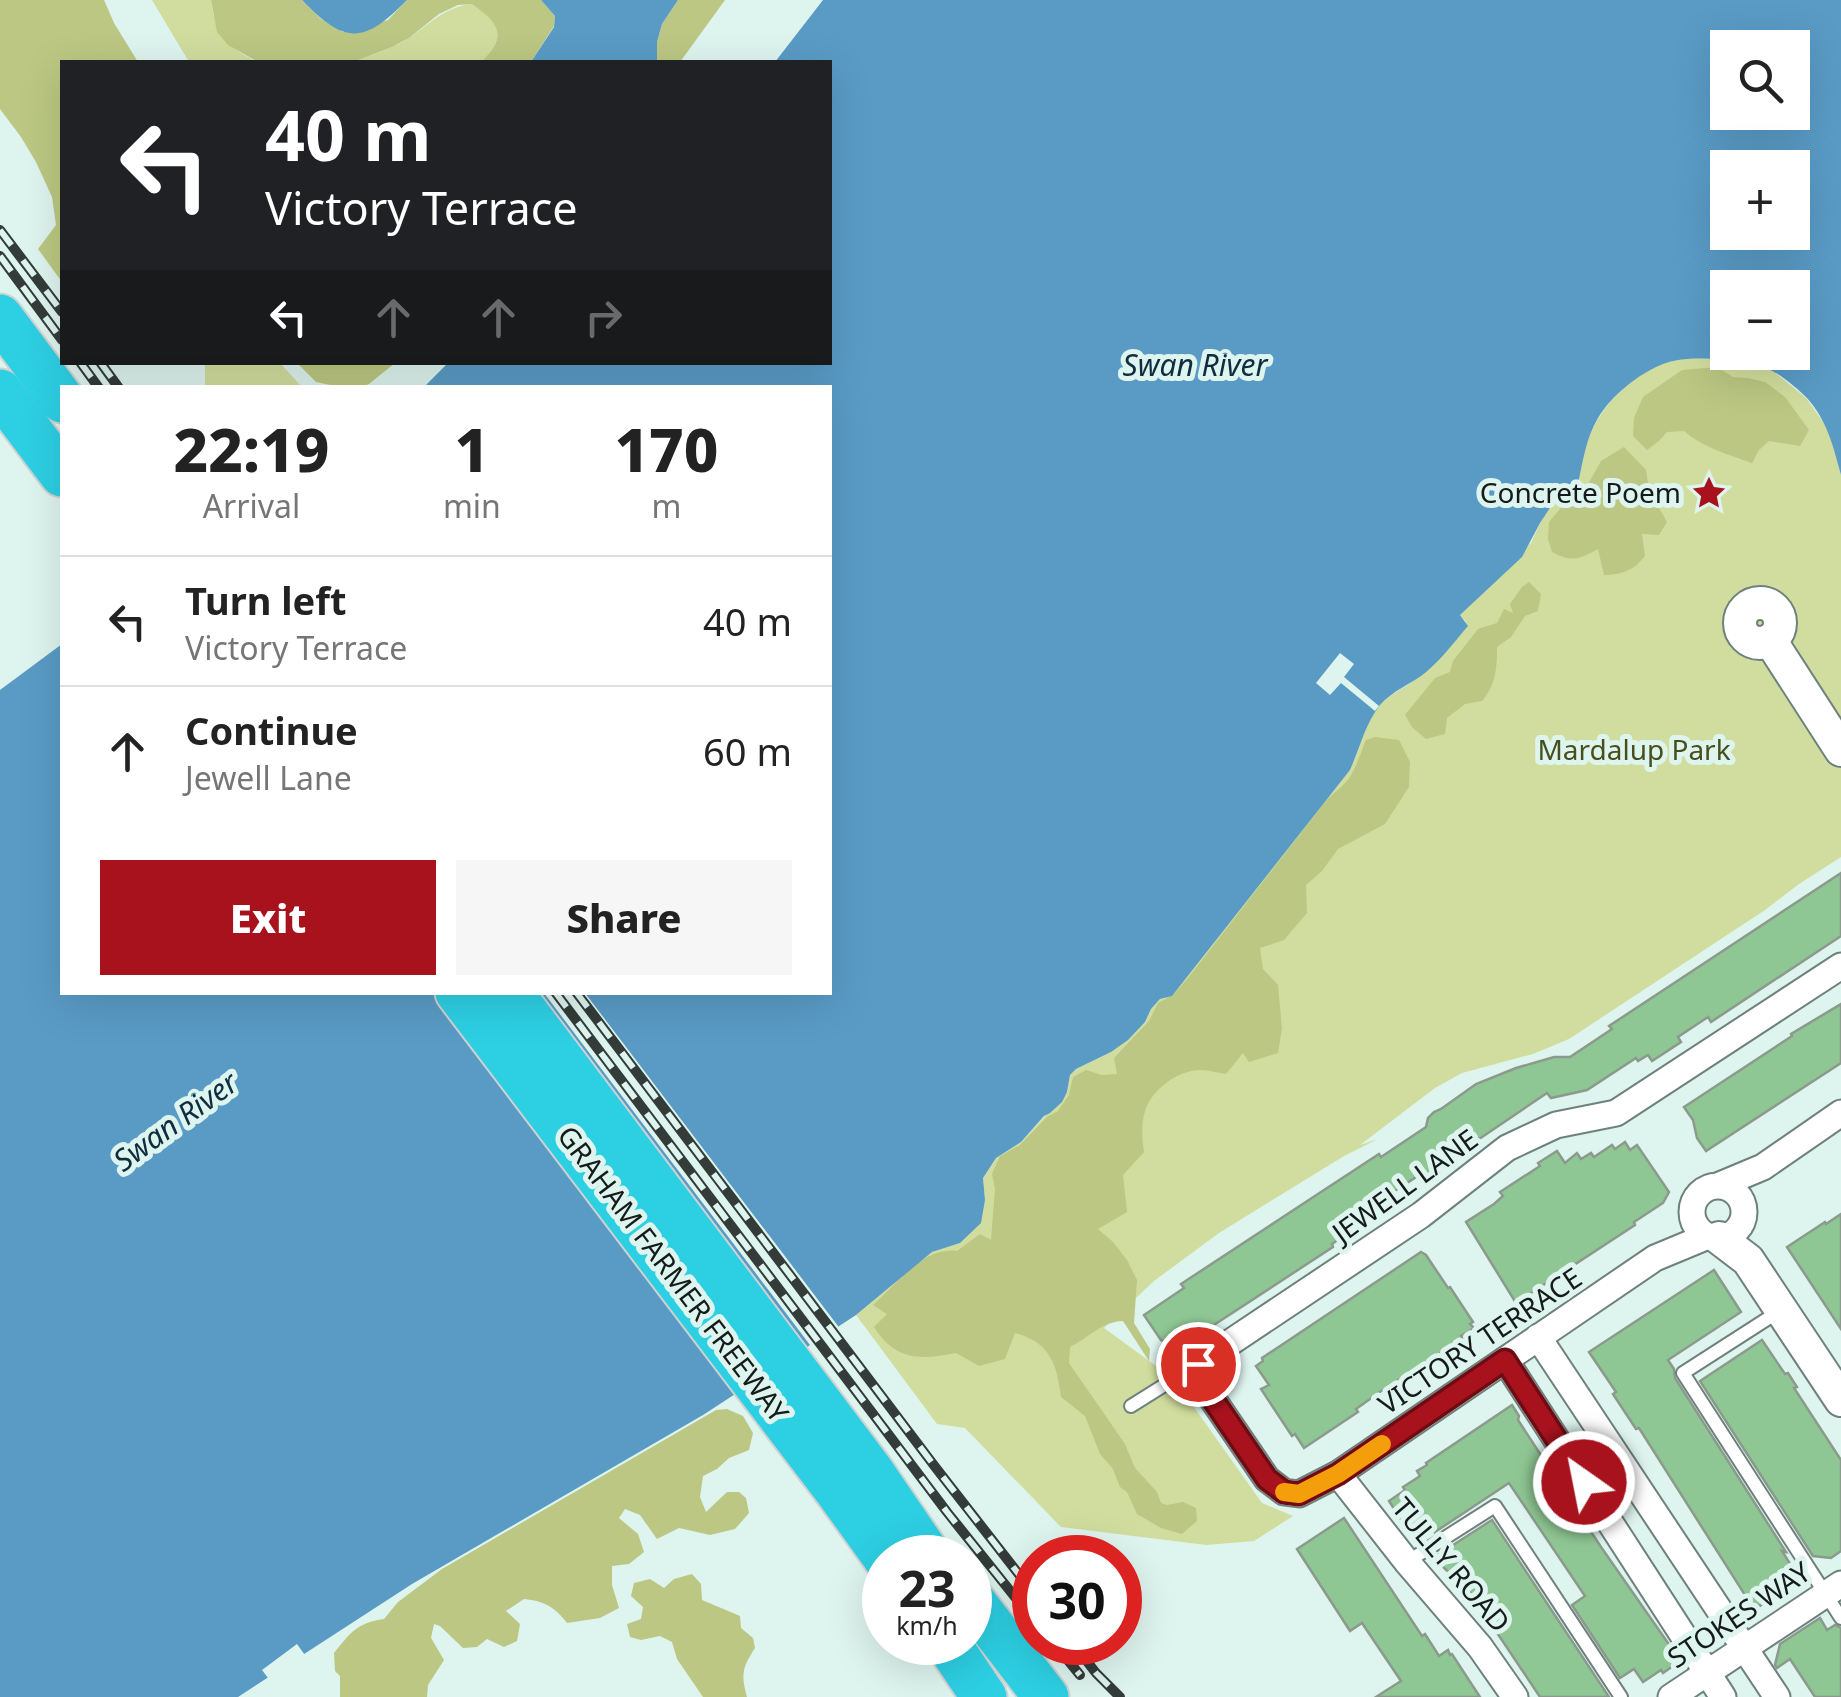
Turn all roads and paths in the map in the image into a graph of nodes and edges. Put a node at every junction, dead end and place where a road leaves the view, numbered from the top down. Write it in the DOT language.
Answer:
graph roads {
  1 [pos="0,317"];
  2 [pos="55,391"];
  3 [pos="4,398"];
  4 [pos="60,471"];
  5 [pos="1770,640"];
  6 [pos="1841,750"];
  7 [pos="1841,966"];
  8 [pos="460,995"];
  9 [pos="512,995"];
  10 [pos="1841,1113"];
  11 [pos="1720,1216"];
  12 [pos="1781,1310"];
  13 [pos="1538,1338"];
  14 [pos="1505,1360"];
  15 [pos="1198,1364"];
  16 [pos="1841,1400"];
  17 [pos="1131,1406"];
  18 [pos="1338,1474"];
  19 [pos="855,1481"];
  20 [pos="874,1535"];
  21 [pos="877,1535"];
  22 [pos="908,1535"];
  23 [pos="913,1535"];
  24 [pos="1407,1562"];
  25 [pos="1834,1589"];
  26 [pos="1841,1618"];
  27 [pos="992,1627"];
  28 [pos="992,1648"];
  29 [pos="1745,1648"];
  30 [pos="944,1665"];
  31 [pos="962,1665"];
  32 [pos="1707,1672"];
  33 [pos="963,1697"];
  34 [pos="984,1697"];
  35 [pos="1025,1697"];
  36 [pos="1046,1697"];
  37 [pos="1515,1697"];
  38 [pos="1621,1697"];
  39 [pos="1670,1697"];
  40 [pos="1723,1697"];
  41 [pos="1777,1697"];
  1 -- 2 [label="highway"];
  3 -- 4 [label="highway"];
  5 -- 6 [label="street"];
  7 -- 15 [label="street, JEWELL LANE"];
  8 -- 19 [label="highway, GRAHAM FARMER FREEWAY"];
  9 -- 19 [label="highway, GRAHAM FARMER FREEWAY"];
  10 -- 11 [label="street, VICTORY TERRACE"];
  11 -- 12 [label="street"];
  11 -- 13 [label="street, VICTORY TERRACE"];
  12 -- 16 [label="street"];
  12 -- 25 [label="lane"];
  13 -- 14 [label="street, VICTORY TERRACE"];
  13 -- 29 [label="street"];
  14 -- 18 [label="street, VICTORY TERRACE"];
  14 -- 32 [label="street"];
  15 -- 17 [label="lane"];
  15 -- 18 [label="street"];
  18 -- 24 [label="street, TULLY ROAD"];
  19 -- 20 [label="highway"];
  19 -- 21 [label="highway, GRAHAM FARMER FREEWAY"];
  19 -- 22 [label="highway, GRAHAM FARMER FREEWAY"];
  19 -- 23 [label="highway"];
  24 -- 37 [label="street, TULLY ROAD"];
  24 -- 38 [label="lane"];
  25 -- 26 [label="lane"];
  25 -- 29 [label="street, STOKES WAY"];
  27 -- 36 [label="highway"];
  28 -- 35 [label="highway"];
  29 -- 32 [label="street, STOKES WAY"];
  29 -- 41 [label="street"];
  30 -- 33 [label="highway"];
  31 -- 34 [label="highway"];
  32 -- 39 [label="street, STOKES WAY"];
  32 -- 40 [label="street"];
}
